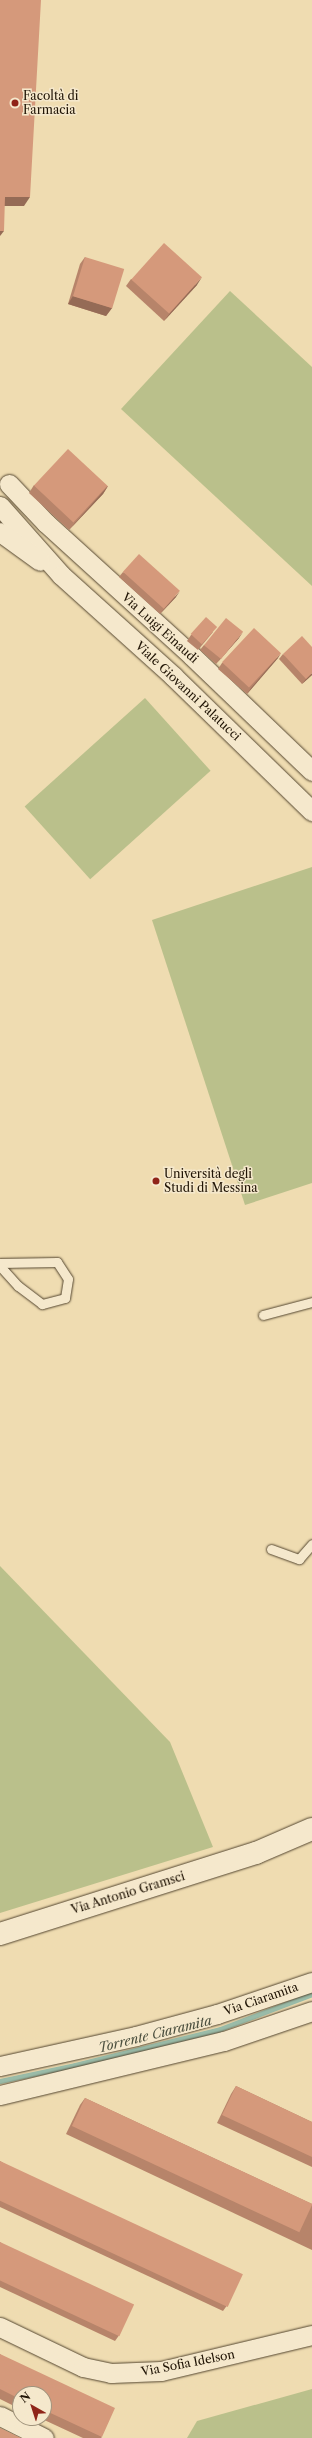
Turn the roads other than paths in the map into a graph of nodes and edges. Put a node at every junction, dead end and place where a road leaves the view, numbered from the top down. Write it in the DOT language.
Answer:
graph roads {
  1 [pos="9,484"];
  2 [pos="0,506"];
  3 [pos="0,532"];
  4 [pos="61,575"];
  5 [pos="312,771"];
  6 [pos="312,811"];
  7 [pos="0,1263"];
  8 [pos="0,1266"];
  9 [pos="312,1302"];
  10 [pos="263,1315"];
  11 [pos="312,1544"];
  12 [pos="271,1549"];
  13 [pos="312,1829"];
  14 [pos="0,1934"];
  15 [pos="312,1982"];
  16 [pos="312,2011"];
  17 [pos="0,2066"];
  18 [pos="0,2095"];
  19 [pos="0,2326"];
  20 [pos="312,2335"];
  21 [pos="0,2416"];
  22 [pos="44,2438"];
  1 -- 5 [label="street, Via Luigi Einaudi"];
  2 -- 4 [label="street"];
  3 -- 4 [label="street"];
  4 -- 6 [label="street, Viale Giovanni Palatucci"];
  7 -- 8 [label="lane"];
  9 -- 10 [label="lane"];
  11 -- 12 [label="lane"];
  13 -- 14 [label="main road, Via Antonio Gramsci"];
  15 -- 17 [label="street, Via Ciaramita"];
  16 -- 18 [label="street"];
  19 -- 20 [label="street, Via Sofia Idelson"];
  21 -- 22 [label="street"];
}
